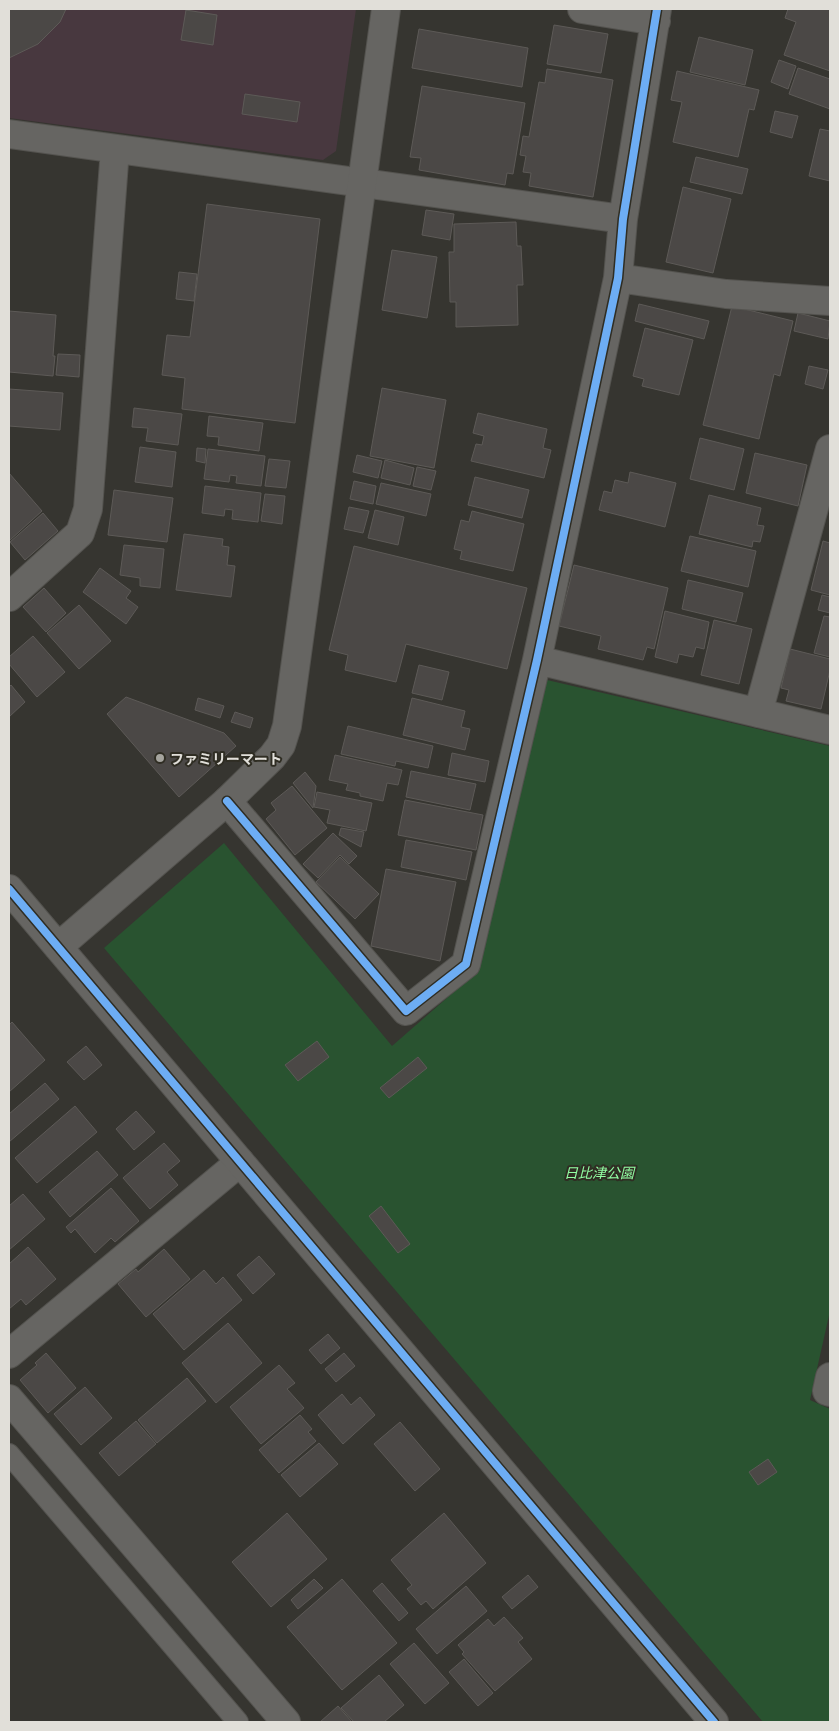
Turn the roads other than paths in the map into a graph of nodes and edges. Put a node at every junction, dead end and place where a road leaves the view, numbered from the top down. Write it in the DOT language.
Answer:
graph roads {
  1 [pos="386,9"];
  2 [pos="582,9"];
  3 [pos="657,15"];
  4 [pos="9,134"];
  5 [pos="116,149"];
  6 [pos="361,183"];
  7 [pos="623,219"];
  8 [pos="618,278"];
  9 [pos="830,301"];
  10 [pos="830,450"];
  11 [pos="9,597"];
  12 [pos="537,660"];
  13 [pos="758,713"];
  14 [pos="830,730"];
  15 [pos="226,801"];
  16 [pos="9,890"];
  17 [pos="58,947"];
  18 [pos="240,1162"];
  19 [pos="9,1354"];
  20 [pos="830,1377"];
  21 [pos="830,1392"];
  22 [pos="9,1400"];
  23 [pos="9,1454"];
  24 [pos="238,1722"];
  25 [pos="286,1722"];
  26 [pos="714,1722"];
  1 -- 6 [label="street"];
  2 -- 3 [label="street"];
  3 -- 7 [label="street"];
  4 -- 5 [label="street"];
  5 -- 6 [label="street"];
  5 -- 11 [label="street"];
  6 -- 7 [label="street"];
  6 -- 15 [label="street"];
  7 -- 8 [label="street"];
  8 -- 9 [label="street"];
  8 -- 12 [label="street"];
  10 -- 13 [label="street"];
  12 -- 13 [label="street"];
  12 -- 15 [label="street"];
  13 -- 14 [label="street"];
  15 -- 17 [label="street"];
  16 -- 17 [label="street"];
  17 -- 18 [label="street"];
  18 -- 19 [label="street"];
  18 -- 26 [label="street"];
  20 -- 21 [label="street"];
  22 -- 25 [label="street"];
  23 -- 24 [label="lane"];
}
